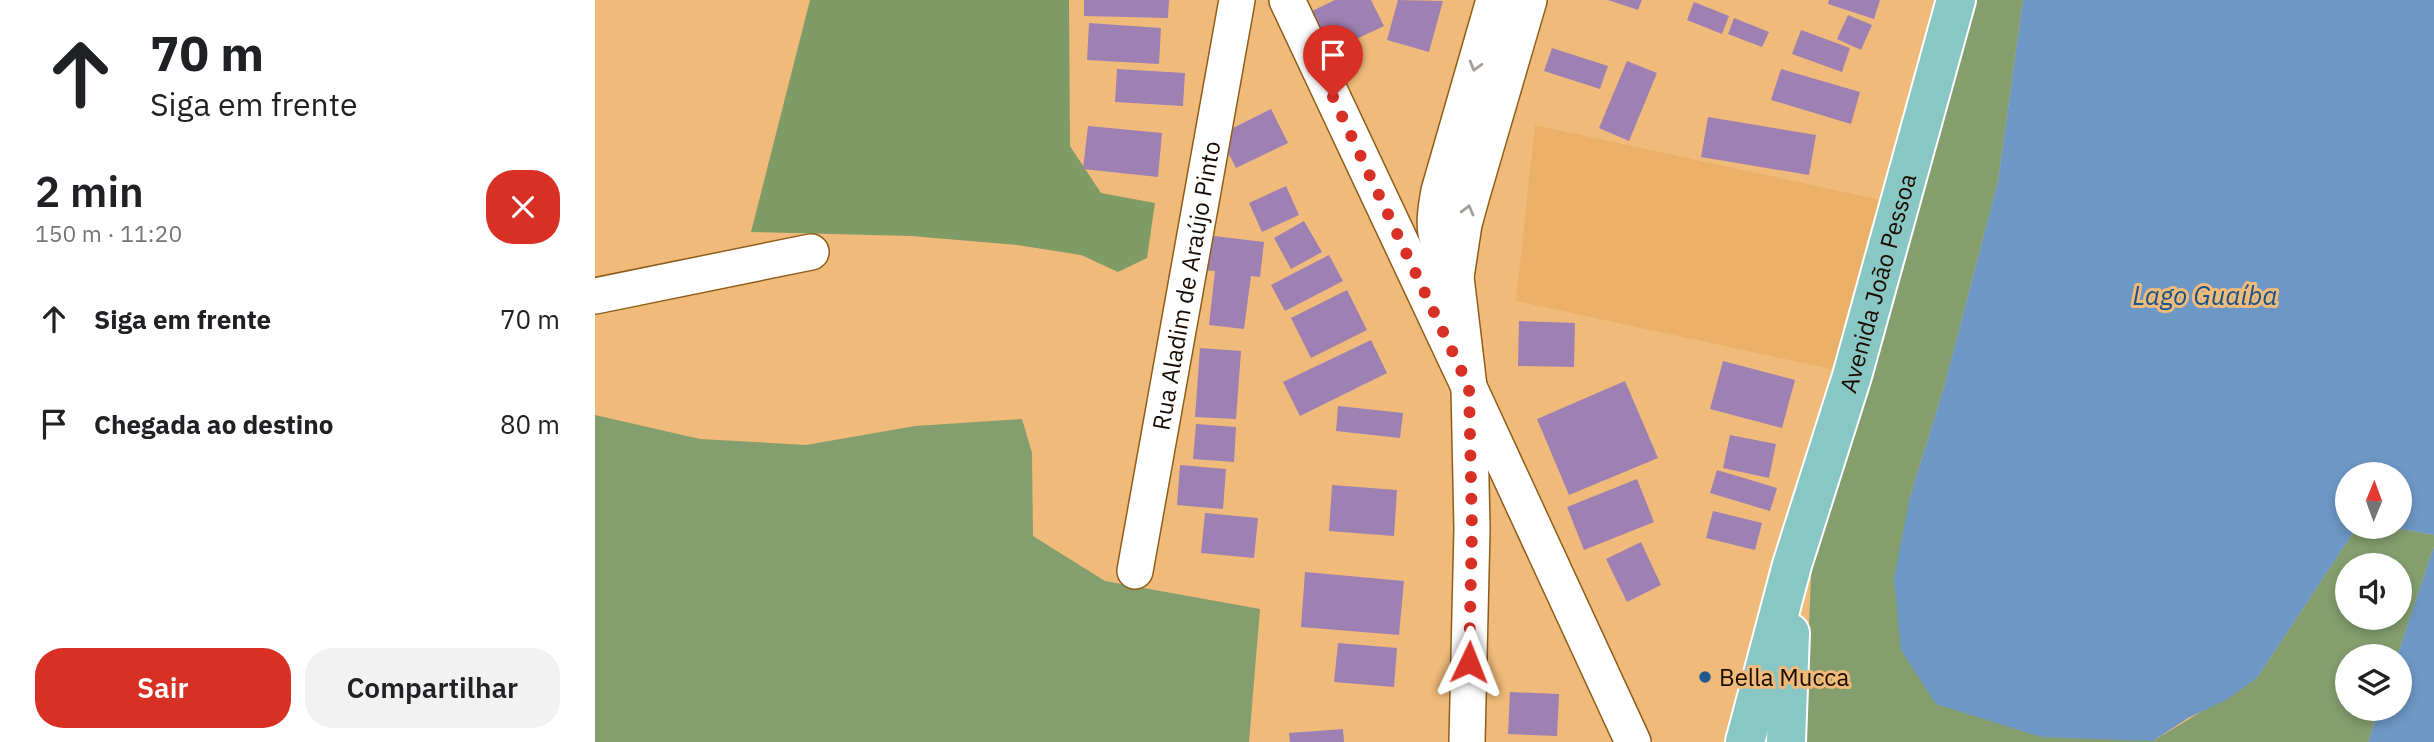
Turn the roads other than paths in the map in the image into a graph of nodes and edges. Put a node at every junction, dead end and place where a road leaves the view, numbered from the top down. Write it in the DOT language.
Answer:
graph roads {
  1 [pos="1237,0"];
  2 [pos="1287,0"];
  3 [pos="1494,0"];
  4 [pos="1529,0"];
  5 [pos="1956,0"];
  6 [pos="1478,113"];
  7 [pos="811,252"];
  8 [pos="595,296"];
  9 [pos="1469,387"];
  10 [pos="1792,565"];
  11 [pos="1135,571"];
  12 [pos="1467,742"];
  13 [pos="1633,742"];
  14 [pos="1745,742"];
  15 [pos="1786,742"];
  1 -- 11 [label="street, Rua Aladim de Araújo Pinto"];
  2 -- 9 [label="street"];
  3 -- 6 [label="street, one-way"];
  4 -- 6 [label="street"];
  5 -- 10 [label="main road, Avenida João Pessoa"];
  6 -- 9 [label="street"];
  7 -- 8 [label="street"];
  9 -- 12 [label="street"];
  9 -- 13 [label="street"];
  10 -- 14 [label="main road, Avenida João Pessoa"];
  10 -- 15 [label="main road, Avenida João Pessoa"];
}
